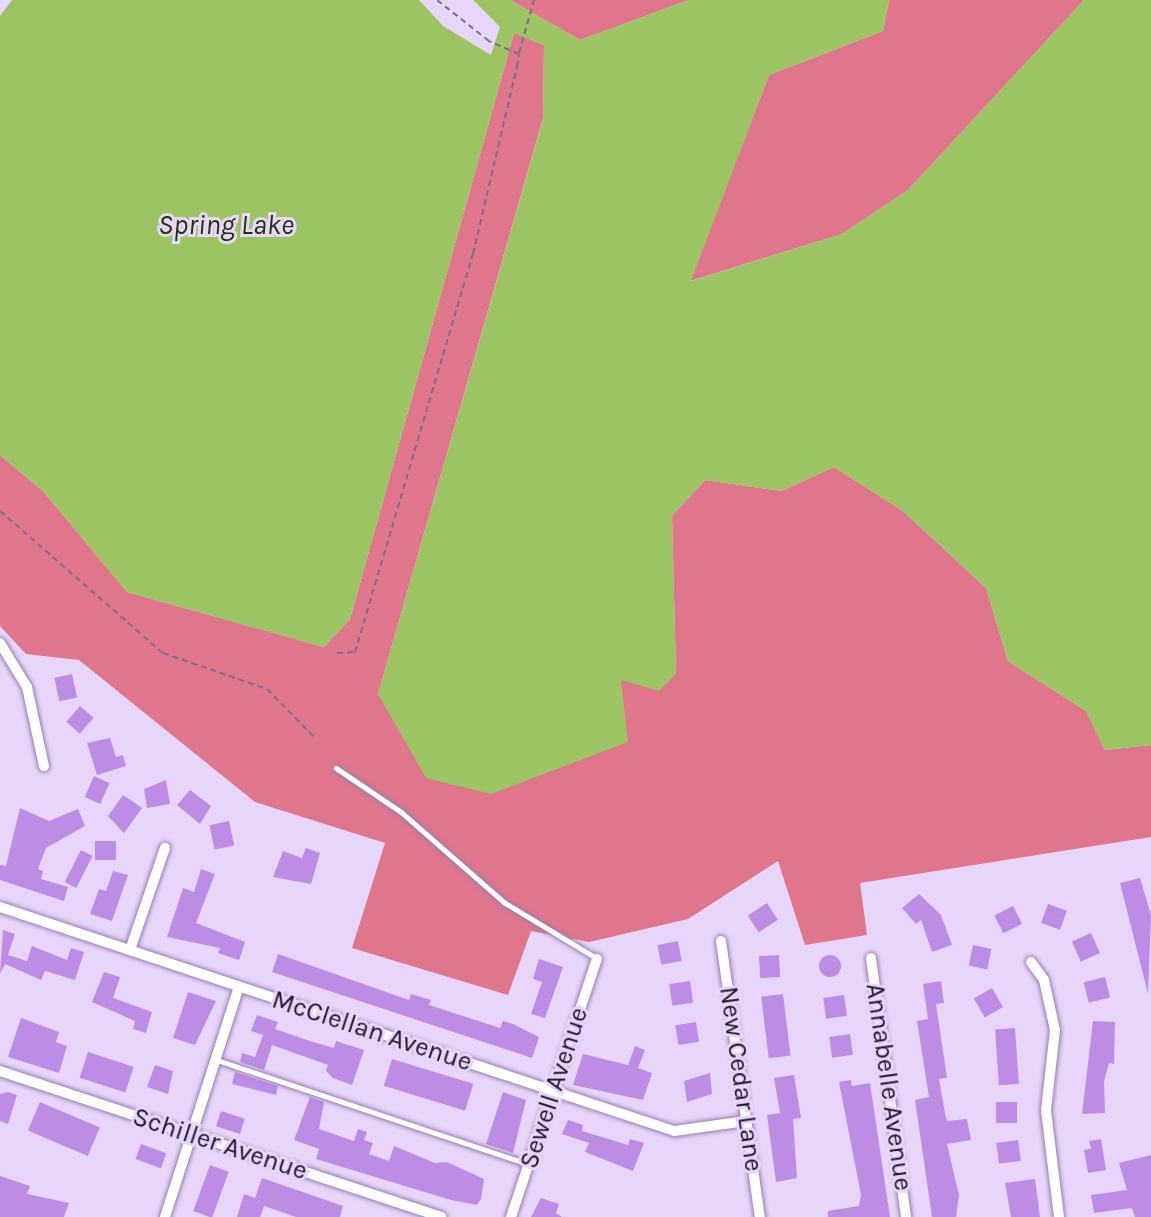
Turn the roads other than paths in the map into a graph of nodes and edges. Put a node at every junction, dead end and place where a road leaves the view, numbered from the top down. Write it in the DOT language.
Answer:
graph roads {
  1 [pos="0,643"];
  2 [pos="44,766"];
  3 [pos="336,768"];
  4 [pos="165,848"];
  5 [pos="0,907"];
  6 [pos="721,941"];
  7 [pos="130,950"];
  8 [pos="871,958"];
  9 [pos="597,959"];
  10 [pos="1031,962"];
  11 [pos="239,987"];
  12 [pos="214,1059"];
  13 [pos="0,1071"];
  14 [pos="552,1091"];
  15 [pos="746,1121"];
  16 [pos="189,1134"];
  17 [pos="528,1164"];
  18 [pos="165,1217"];
  19 [pos="441,1217"];
  20 [pos="511,1217"];
  21 [pos="760,1217"];
  22 [pos="906,1217"];
  23 [pos="1059,1217"];
  1 -- 2 [label="street"];
  3 -- 9 [label="lane"];
  4 -- 7 [label="street"];
  5 -- 7 [label="street, McClellan Avenue"];
  6 -- 15 [label="street, New Cedar Lane"];
  7 -- 11 [label="street, McClellan Avenue"];
  8 -- 22 [label="street, Annabelle Avenue"];
  9 -- 14 [label="street, Sewell Avenue"];
  10 -- 23 [label="street"];
  11 -- 12 [label="street"];
  11 -- 14 [label="street, McClellan Avenue"];
  12 -- 16 [label="street"];
  12 -- 17 [label="lane"];
  13 -- 16 [label="street, Schiller Avenue"];
  14 -- 15 [label="street, McClellan Avenue"];
  14 -- 17 [label="street, Sewell Avenue"];
  15 -- 21 [label="street, New Cedar Lane"];
  16 -- 18 [label="street"];
  16 -- 19 [label="street, Schiller Avenue"];
  17 -- 20 [label="street, Sewell Avenue"];
}
